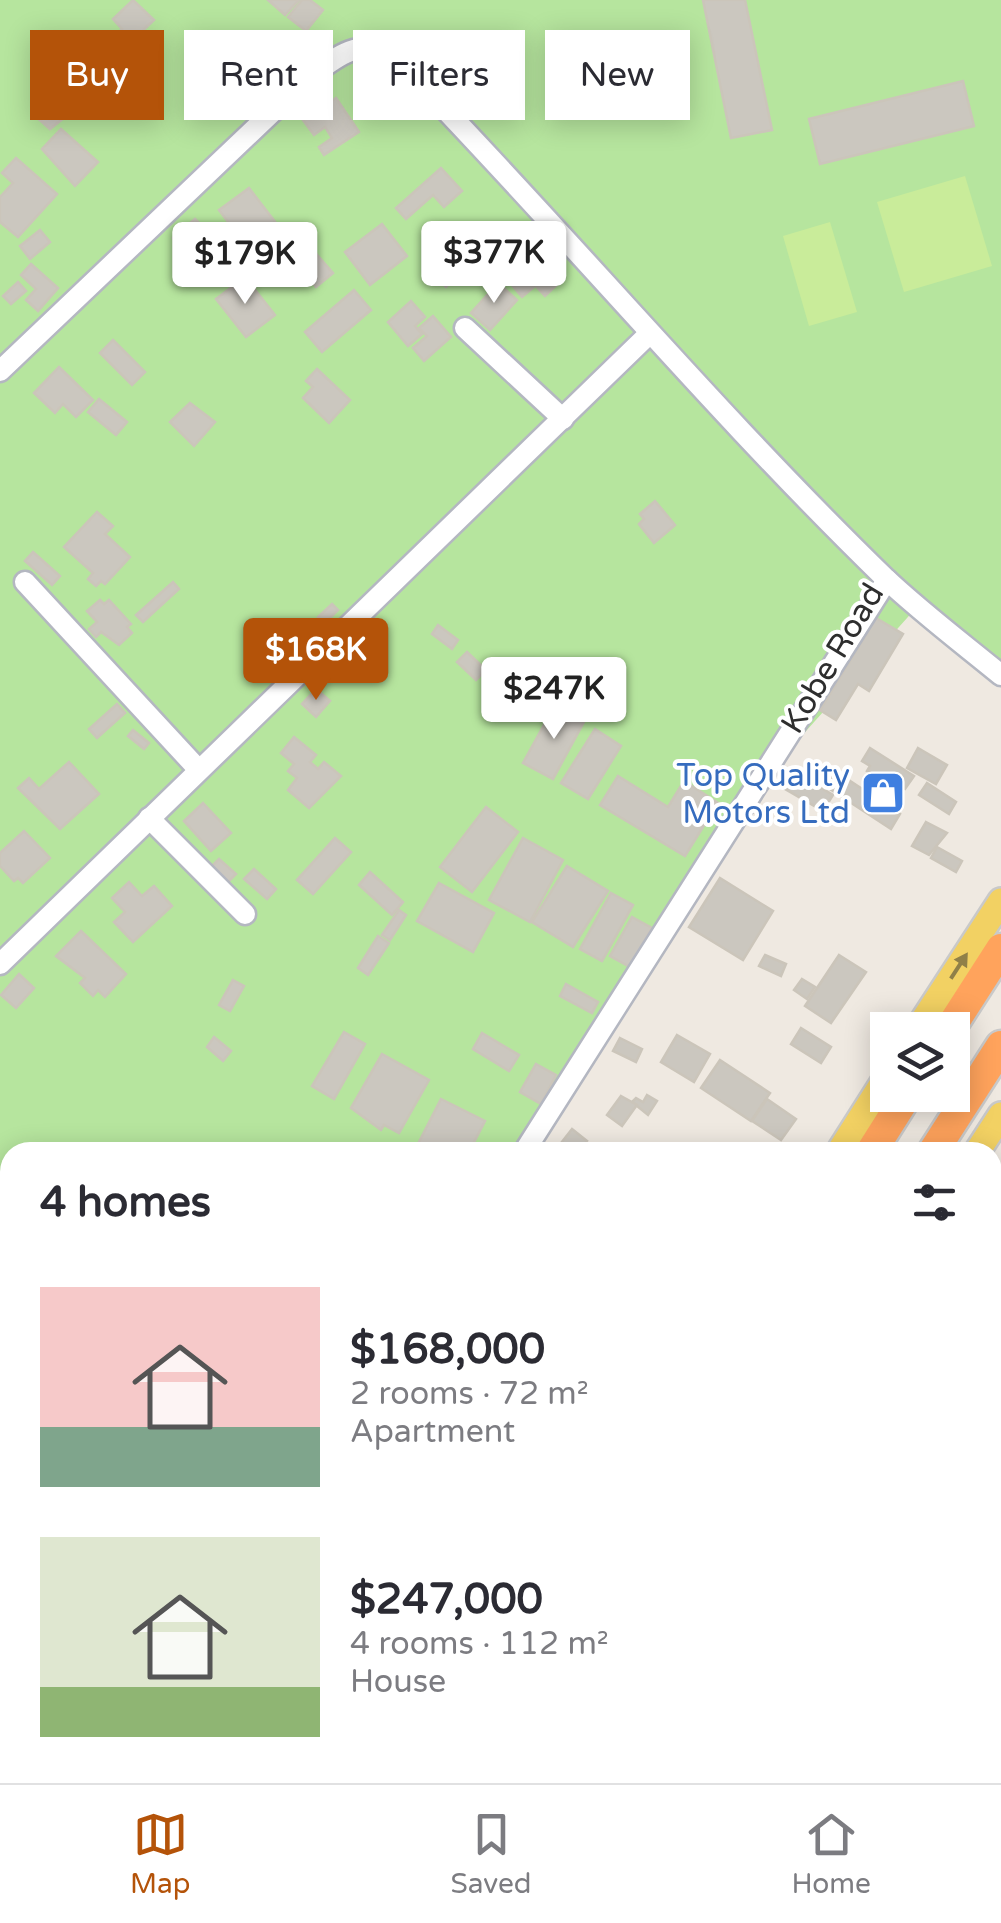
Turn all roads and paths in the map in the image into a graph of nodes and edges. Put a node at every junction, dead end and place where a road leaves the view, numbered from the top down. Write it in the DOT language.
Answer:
graph roads {
  1 [pos="466,328"];
  2 [pos="648,335"];
  3 [pos="0,371"];
  4 [pos="563,419"];
  5 [pos="887,580"];
  6 [pos="25,582"];
  7 [pos="1001,675"];
  8 [pos="198,768"];
  9 [pos="149,818"];
  10 [pos="1001,901"];
  11 [pos="246,914"];
  12 [pos="1001,949"];
  13 [pos="0,964"];
  14 [pos="929,1012"];
  15 [pos="961,1012"];
  16 [pos="1001,1046"];
  17 [pos="870,1104"];
  18 [pos="897,1112"];
  19 [pos="1001,1116"];
  20 [pos="530,1142"];
  21 [pos="845,1142"];
  22 [pos="877,1142"];
  23 [pos="939,1142"];
  24 [pos="984,1142"];
  1 -- 4 [label="street"];
  2 -- 3 [label="street, Kobe Road"];
  2 -- 4 [label="street"];
  2 -- 5 [label="street, Kobe Road"];
  4 -- 8 [label="street"];
  5 -- 7 [label="street"];
  5 -- 20 [label="street, Kobe Road"];
  6 -- 8 [label="street"];
  8 -- 9 [label="street"];
  9 -- 11 [label="street"];
  9 -- 13 [label="street"];
  14 -- 10 [label="main road, one-way"];
  12 -- 15 [label="highway"];
  16 -- 23 [label="highway"];
  17 -- 21 [label="main road"];
  18 -- 22 [label="highway"];
  19 -- 24 [label="main road"];
}
